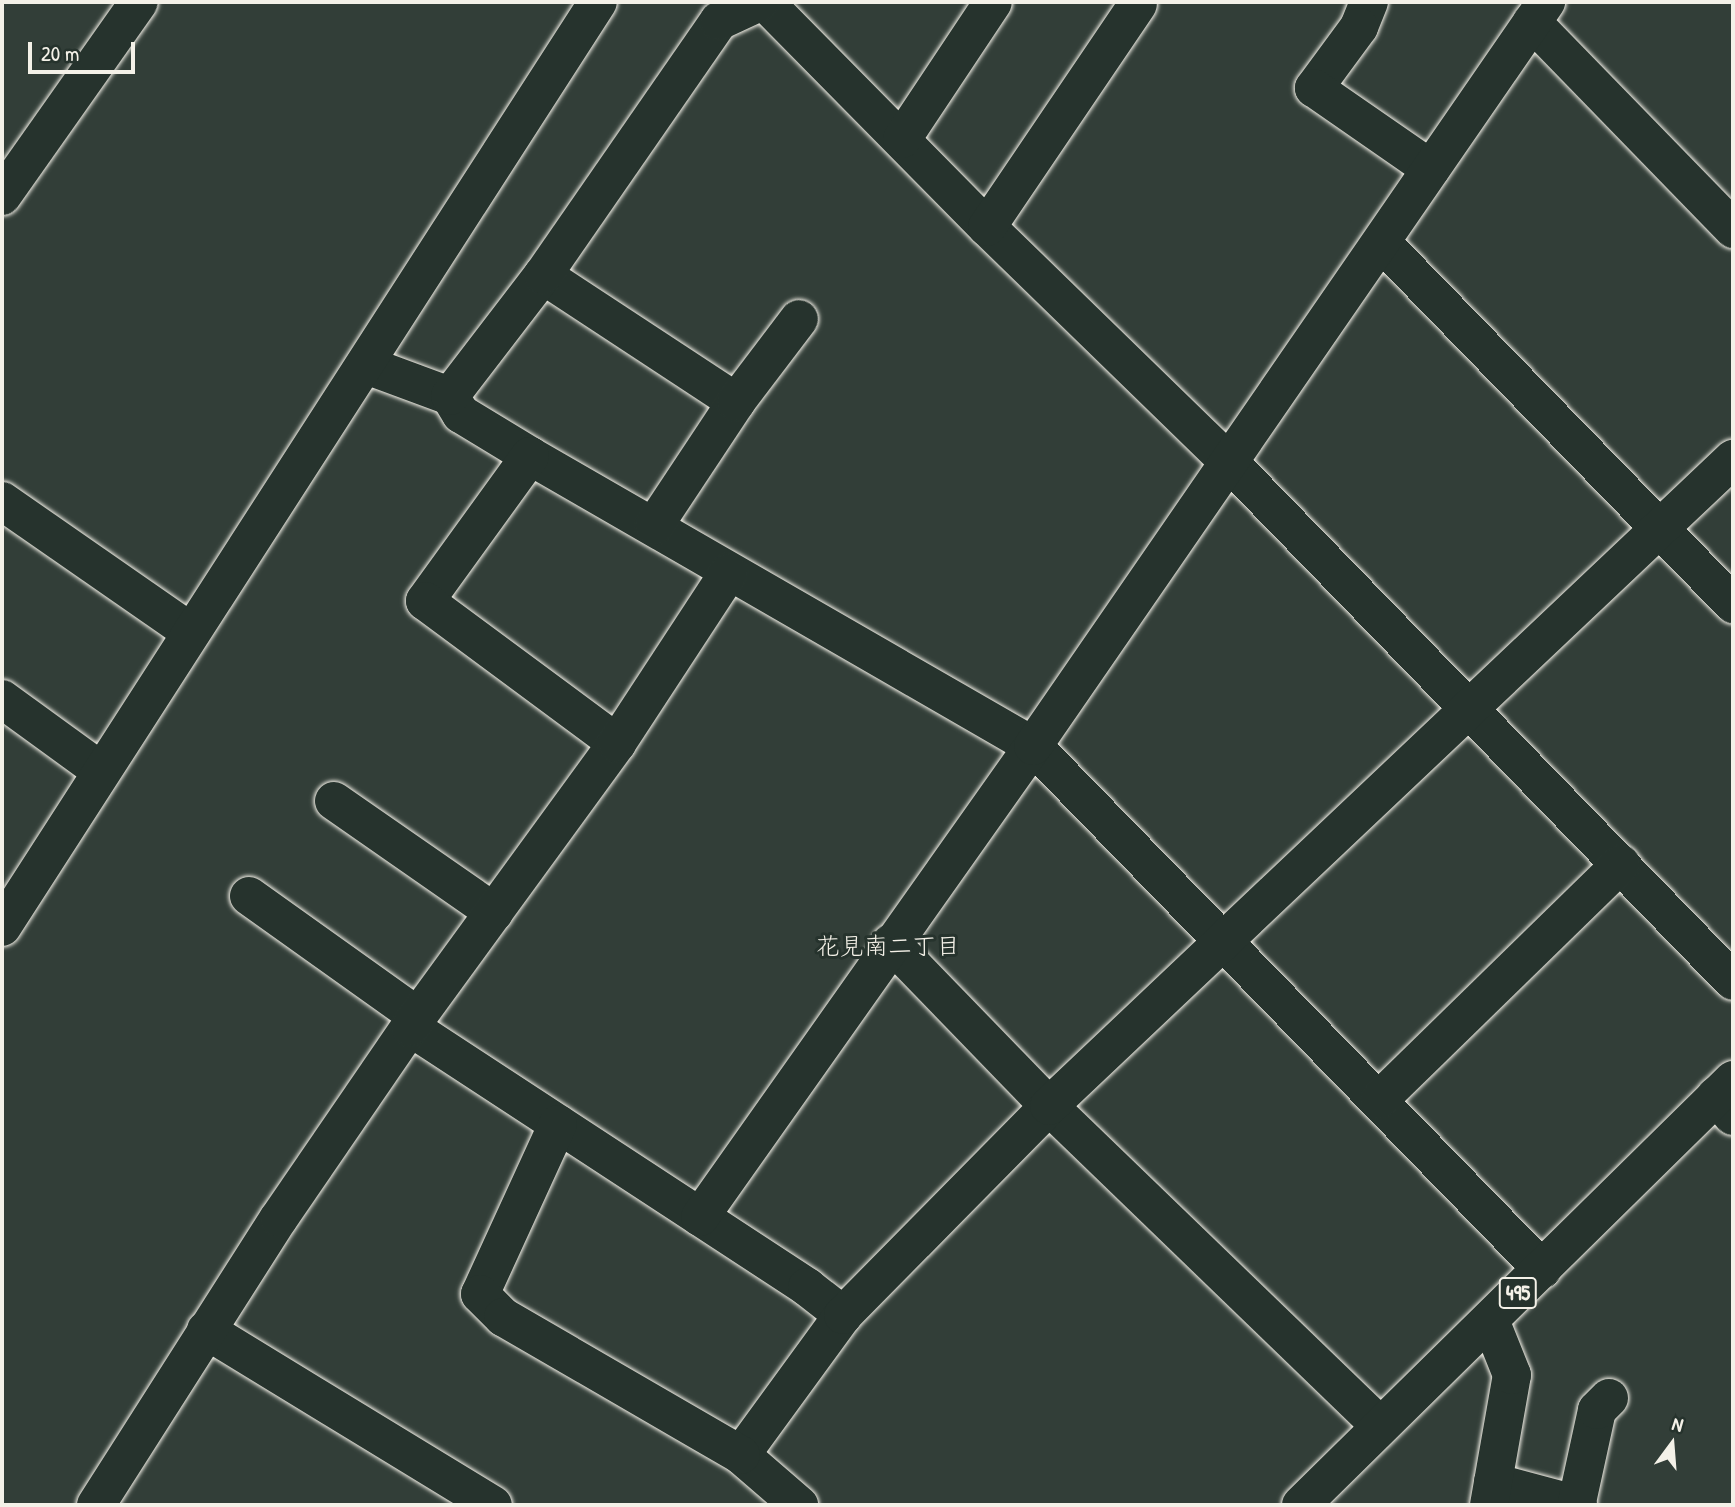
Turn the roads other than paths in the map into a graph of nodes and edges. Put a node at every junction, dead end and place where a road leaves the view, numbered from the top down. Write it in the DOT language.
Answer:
graph roads {
  1 [pos="139,2"];
  2 [pos="598,2"];
  3 [pos="763,2"];
  4 [pos="993,2"];
  5 [pos="1369,2"];
  6 [pos="1138,4"];
  7 [pos="1539,12"];
  8 [pos="902,139"];
  9 [pos="1431,169"];
  10 [pos="2,196"];
  11 [pos="987,227"];
  12 [pos="1733,229"];
  13 [pos="1382,243"];
  14 [pos="543,275"];
  15 [pos="799,318"];
  16 [pos="366,365"];
  17 [pos="450,396"];
  18 [pos="736,402"];
  19 [pos="530,456"];
  20 [pos="1733,458"];
  21 [pos="1229,462"];
  22 [pos="2,501"];
  23 [pos="654,526"];
  24 [pos="1660,529"];
  25 [pos="729,572"];
  26 [pos="1733,604"];
  27 [pos="189,631"];
  28 [pos="2,699"];
  29 [pos="1471,709"];
  30 [pos="617,743"];
  31 [pos="1033,746"];
  32 [pos="101,771"];
  33 [pos="334,801"];
  34 [pos="1621,864"];
  35 [pos="249,895"];
  36 [pos="6,910"];
  37 [pos="494,912"];
  38 [pos="1226,942"];
  39 [pos="891,943"];
  40 [pos="1733,981"];
  41 [pos="414,1022"];
  42 [pos="1727,1097"];
  43 [pos="1379,1100"];
  44 [pos="1049,1106"];
  45 [pos="558,1124"];
  46 [pos="700,1217"];
  47 [pos="1542,1269"];
  48 [pos="843,1315"];
  49 [pos="1490,1320"];
  50 [pos="206,1330"];
  51 [pos="1609,1398"];
  52 [pos="1380,1426"];
  53 [pos="741,1455"];
  54 [pos="1491,1494"];
  55 [pos="1577,1504"];
  56 [pos="96,1505"];
  57 [pos="493,1505"];
  58 [pos="799,1505"];
  59 [pos="1301,1505"];
  1 -- 10 [label="main road"];
  2 -- 16 [label="main road"];
  3 -- 8 [label="main road"];
  3 -- 14 [label="main road"];
  4 -- 8 [label="main road"];
  5 -- 9 [label="main road"];
  6 -- 11 [label="main road"];
  7 -- 9 [label="main road"];
  7 -- 12 [label="main road"];
  8 -- 11 [label="main road"];
  9 -- 13 [label="main road"];
  11 -- 21 [label="main road"];
  13 -- 21 [label="main road"];
  13 -- 24 [label="main road"];
  14 -- 17 [label="main road"];
  14 -- 18 [label="main road"];
  15 -- 18 [label="main road"];
  16 -- 17 [label="main road"];
  16 -- 27 [label="main road"];
  17 -- 19 [label="main road"];
  18 -- 23 [label="main road"];
  19 -- 23 [label="main road"];
  19 -- 30 [label="main road"];
  20 -- 24 [label="main road"];
  21 -- 29 [label="main road"];
  21 -- 31 [label="main road"];
  22 -- 27 [label="main road"];
  23 -- 25 [label="main road"];
  24 -- 26 [label="main road"];
  24 -- 29 [label="main road"];
  25 -- 30 [label="main road"];
  25 -- 31 [label="main road"];
  27 -- 32 [label="main road"];
  28 -- 32 [label="main road"];
  29 -- 34 [label="main road"];
  29 -- 38 [label="main road"];
  30 -- 37 [label="main road"];
  31 -- 38 [label="main road"];
  31 -- 39 [label="main road"];
  32 -- 36 [label="main road"];
  33 -- 37 [label="main road"];
  34 -- 40 [label="main road"];
  34 -- 43 [label="main road"];
  35 -- 41 [label="main road"];
  37 -- 41 [label="main road"];
  38 -- 43 [label="main road"];
  38 -- 44 [label="main road"];
  39 -- 44 [label="main road"];
  39 -- 46 [label="main road"];
  41 -- 45 [label="main road"];
  41 -- 50 [label="main road"];
  42 -- 47 [label="main road, 495"];
  43 -- 47 [label="main road"];
  44 -- 48 [label="main road"];
  44 -- 52 [label="main road"];
  45 -- 46 [label="main road"];
  45 -- 53 [label="main road"];
  46 -- 48 [label="main road"];
  47 -- 49 [label="main road, 495"];
  48 -- 53 [label="main road"];
  49 -- 52 [label="main road, 495"];
  49 -- 54 [label="main road"];
  50 -- 56 [label="main road"];
  50 -- 57 [label="main road"];
  51 -- 55 [label="main road"];
  52 -- 59 [label="main road, 495"];
  53 -- 58 [label="main road"];
  54 -- 55 [label="main road"];
}
